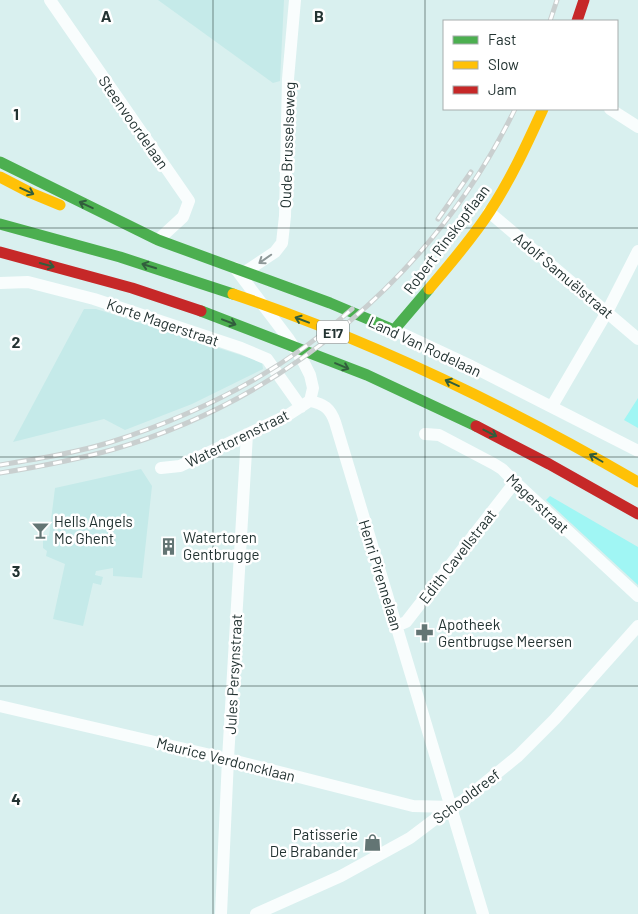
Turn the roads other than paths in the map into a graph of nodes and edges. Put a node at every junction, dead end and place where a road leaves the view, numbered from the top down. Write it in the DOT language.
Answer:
graph roads {
  1 [pos="50,0"];
  2 [pos="295,0"];
  3 [pos="584,0"];
  4 [pos="578,20"];
  5 [pos="543,110"];
  6 [pos="612,110"];
  7 [pos="638,127"];
  8 [pos="0,162"];
  9 [pos="0,177"];
  10 [pos="489,212"];
  11 [pos="0,224"];
  12 [pos="154,238"];
  13 [pos="638,251"];
  14 [pos="0,252"];
  15 [pos="240,270"];
  16 [pos="0,283"];
  17 [pos="607,312"];
  18 [pos="394,330"];
  19 [pos="638,339"];
  20 [pos="305,404"];
  21 [pos="552,406"];
  22 [pos="247,434"];
  23 [pos="425,434"];
  24 [pos="638,451"];
  25 [pos="161,468"];
  26 [pos="515,482"];
  27 [pos="638,482"];
  28 [pos="638,514"];
  29 [pos="638,596"];
  30 [pos="396,626"];
  31 [pos="638,626"];
  32 [pos="0,706"];
  33 [pos="228,759"];
  34 [pos="451,806"];
  35 [pos="221,914"];
  36 [pos="256,914"];
  37 [pos="483,914"];
  1 -- 12 [label="street, Steenvoordelaan"];
  2 -- 15 [label="street, Oude Brusselseweg, one-way"];
  3 -- 4 [label="main road"];
  5 -- 10 [label="main road, Robert Rinskopflaan"];
  6 -- 7 [label="street"];
  12 -- 8 [label="main road, Land Van Rodelaan, one-way"];
  9 -- 12 [label="main road, Land Van Rodelaan, one-way"];
  10 -- 17 [label="street, Adolf Samuëlstraat"];
  10 -- 18 [label="main road, Robert Rinskopflaan"];
  27 -- 11 [label="main road, E17, one-way"];
  12 -- 15 [label="main road, Land Van Rodelaan"];
  13 -- 17 [label="street"];
  14 -- 28 [label="main road, E17, one-way"];
  15 -- 18 [label="main road, Land Van Rodelaan"];
  15 -- 20 [label="street"];
  16 -- 20 [label="street, Korte Magerstraat"];
  17 -- 19 [label="street, Adolf Samuëlstraat"];
  17 -- 21 [label="street"];
  18 -- 21 [label="street, Land Van Rodelaan"];
  20 -- 22 [label="street, Watertorenstraat"];
  20 -- 30 [label="street, Henri Pirennelaan"];
  21 -- 24 [label="street, Land Van Rodelaan"];
  22 -- 25 [label="street, Watertorenstraat"];
  22 -- 33 [label="street, Jules Persynstraat"];
  23 -- 26 [label="street, Magerstraat"];
  26 -- 29 [label="street, Magerstraat"];
  26 -- 30 [label="street, Edith Cavellstraat"];
  30 -- 34 [label="street, Henri Pirennelaan"];
  31 -- 34 [label="street, Schooldreef"];
  32 -- 33 [label="street, Maurice Verdoncklaan"];
  33 -- 34 [label="street, Maurice Verdoncklaan"];
  33 -- 35 [label="street, Jules Persynstraat"];
  34 -- 36 [label="street, Schooldreef"];
  34 -- 37 [label="street, Henri Pirennelaan"];
}
